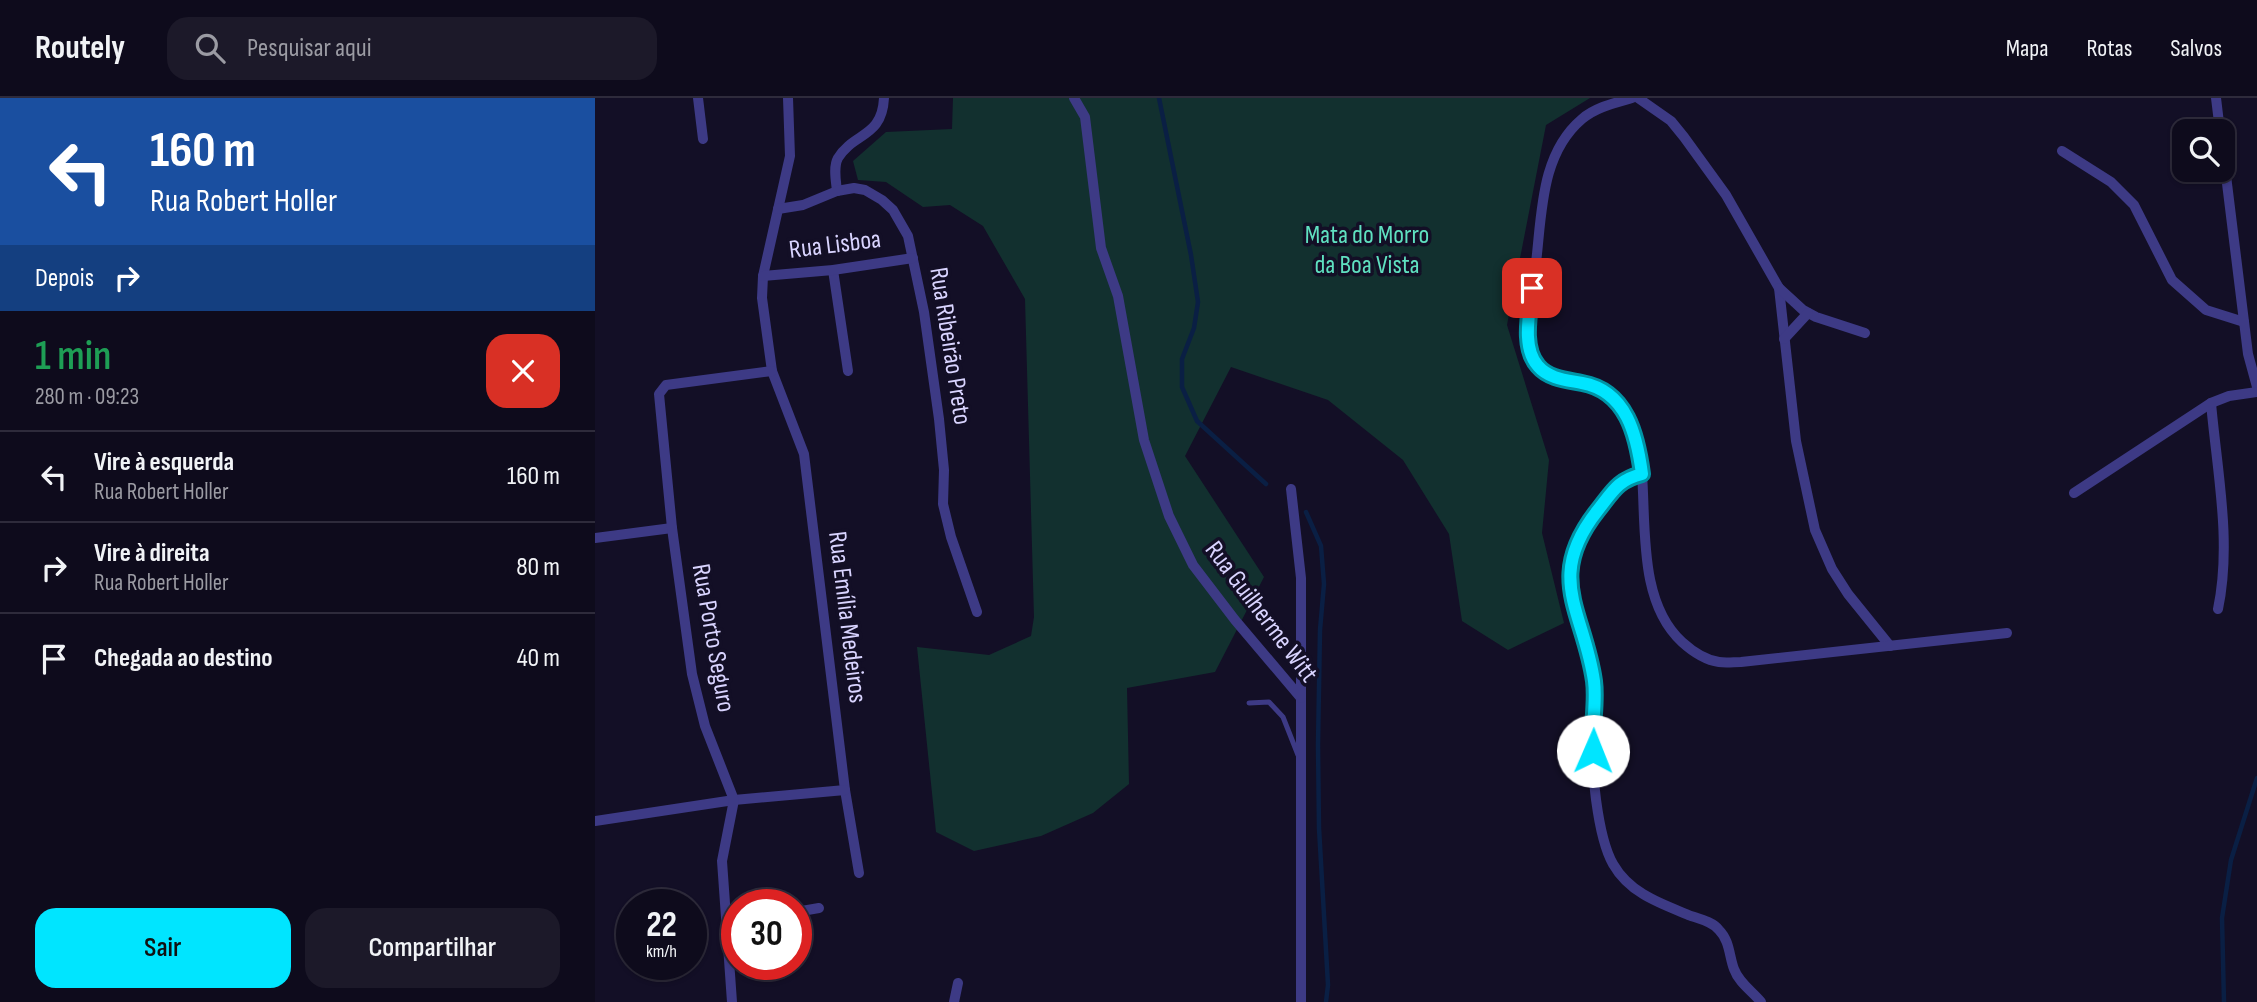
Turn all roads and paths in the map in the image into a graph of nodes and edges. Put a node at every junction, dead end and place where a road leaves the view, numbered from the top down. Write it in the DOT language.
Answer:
graph roads {
  1 [pos="698,98"];
  2 [pos="788,98"];
  3 [pos="884,98"];
  4 [pos="1074,98"];
  5 [pos="1632,98"];
  6 [pos="1638,98"];
  7 [pos="2216,98"];
  8 [pos="2219,119"];
  9 [pos="703,139"];
  10 [pos="2062,151"];
  11 [pos="2227,182"];
  12 [pos="837,191"];
  13 [pos="778,209"];
  14 [pos="913,258"];
  15 [pos="833,270"];
  16 [pos="763,276"];
  17 [pos="1779,288"];
  18 [pos="1808,313"];
  19 [pos="2244,322"];
  20 [pos="1865,333"];
  21 [pos="1784,339"];
  22 [pos="772,371"];
  23 [pos="848,371"];
  24 [pos="2257,389"];
  25 [pos="2211,403"];
  26 [pos="1642,474"];
  27 [pos="1291,489"];
  28 [pos="2074,493"];
  29 [pos="672,528"];
  30 [pos="595,538"];
  31 [pos="2218,609"];
  32 [pos="977,612"];
  33 [pos="2007,633"];
  34 [pos="1890,646"];
  35 [pos="1301,698"];
  36 [pos="1249,704"];
  37 [pos="1301,762"];
  38 [pos="845,790"];
  39 [pos="734,800"];
  40 [pos="595,821"];
  41 [pos="859,873"];
  42 [pos="723,889"];
  43 [pos="820,908"];
  44 [pos="812,909"];
  45 [pos="729,980"];
  46 [pos="958,983"];
  47 [pos="731,1002"];
  48 [pos="954,1002"];
  49 [pos="1301,1002"];
  50 [pos="1761,1002"];
  1 -- 9 [label="street"];
  2 -- 13 [label="street, Rua Emília Medeiros"];
  3 -- 12 [label="street"];
  4 -- 35 [label="street, Rua Guilherme Witt"];
  5 -- 26 [label="street"];
  6 -- 17 [label="street"];
  7 -- 8 [label="street"];
  10 -- 19 [label="street"];
  11 -- 19 [label="street"];
  12 -- 13 [label="street, Rua Ribeirão Preto"];
  12 -- 14 [label="street, Rua Ribeirão Preto"];
  13 -- 16 [label="street, Rua Emília Medeiros"];
  14 -- 15 [label="street, Rua Lisboa"];
  14 -- 32 [label="street, Rua Ribeirão Preto"];
  15 -- 16 [label="street, Rua Lisboa"];
  15 -- 23 [label="street"];
  16 -- 22 [label="street, Rua Emília Medeiros"];
  17 -- 18 [label="street"];
  17 -- 21 [label="street"];
  18 -- 20 [label="street"];
  18 -- 21 [label="street"];
  19 -- 24 [label="street"];
  21 -- 34 [label="street"];
  22 -- 29 [label="street, Rua Porto Seguro"];
  22 -- 38 [label="street, Rua Emília Medeiros"];
  24 -- 25 [label="street"];
  25 -- 28 [label="street"];
  25 -- 31 [label="street"];
  26 -- 34 [label="street"];
  26 -- 50 [label="street"];
  27 -- 35 [label="street"];
  29 -- 30 [label="street"];
  29 -- 39 [label="street, Rua Porto Seguro"];
  33 -- 34 [label="street"];
  35 -- 37 [label="street, Rua Guilherme Witt"];
  36 -- 37 [label="lane"];
  37 -- 49 [label="street, Rua Guilherme Witt"];
  38 -- 39 [label="street"];
  38 -- 41 [label="street, Rua Emília Medeiros"];
  39 -- 40 [label="street"];
  39 -- 42 [label="street"];
  43 -- 44 [label="street"];
  45 -- 47 [label="street"];
  46 -- 48 [label="street"];
}
